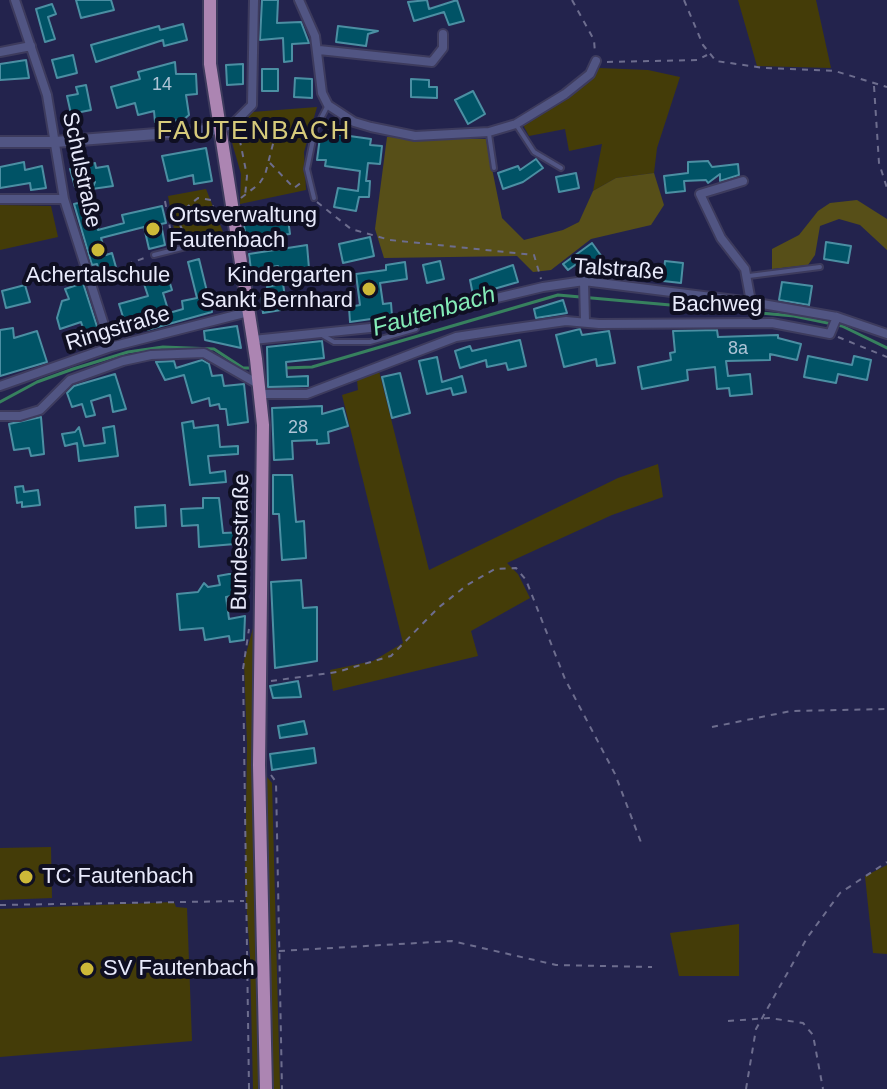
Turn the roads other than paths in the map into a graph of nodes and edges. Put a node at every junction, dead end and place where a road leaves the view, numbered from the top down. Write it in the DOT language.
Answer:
graph roads {
  1 [pos="15,0"];
  2 [pos="210,0"];
  3 [pos="254,0"];
  4 [pos="299,0"];
  5 [pos="443,34"];
  6 [pos="31,46"];
  7 [pos="319,50"];
  8 [pos="0,52"];
  9 [pos="596,61"];
  10 [pos="328,105"];
  11 [pos="516,124"];
  12 [pos="220,129"];
  13 [pos="489,132"];
  14 [pos="0,142"];
  15 [pos="55,142"];
  16 [pos="494,168"];
  17 [pos="561,168"];
  18 [pos="743,181"];
  19 [pos="314,198"];
  20 [pos="0,199"];
  21 [pos="64,199"];
  22 [pos="237,234"];
  23 [pos="154,255"];
  24 [pos="820,267"];
  25 [pos="746,277"];
  26 [pos="584,281"];
  27 [pos="751,302"];
  28 [pos="248,312"];
  29 [pos="837,317"];
  30 [pos="585,322"];
  31 [pos="887,334"];
  32 [pos="253,340"];
  33 [pos="111,347"];
  34 [pos="258,378"];
  35 [pos="0,386"];
  36 [pos="0,416"];
  37 [pos="266,1089"];
  1 -- 6 [label="street, Schulstraße"];
  2 -- 12 [label="main road, Bundesstraße"];
  3 -- 12 [label="street"];
  4 -- 7 [label="street"];
  5 -- 7 [label="street"];
  6 -- 8 [label="street"];
  6 -- 15 [label="street, Schulstraße"];
  7 -- 10 [label="street"];
  9 -- 11 [label="street"];
  10 -- 13 [label="street"];
  10 -- 19 [label="lane"];
  11 -- 13 [label="street"];
  11 -- 17 [label="lane"];
  12 -- 15 [label="street"];
  12 -- 22 [label="main road, Bundesstraße"];
  13 -- 16 [label="lane"];
  14 -- 15 [label="street"];
  15 -- 21 [label="street, Schulstraße"];
  18 -- 25 [label="street"];
  20 -- 21 [label="street"];
  21 -- 33 [label="street, Schulstraße"];
  22 -- 23 [label="lane"];
  22 -- 28 [label="main road, Bundesstraße"];
  24 -- 25 [label="lane"];
  25 -- 27 [label="street"];
  26 -- 27 [label="street, Talstraße"];
  26 -- 30 [label="street"];
  26 -- 32 [label="street, Talstraße"];
  27 -- 29 [label="street, Talstraße"];
  28 -- 32 [label="main road, Bundesstraße"];
  28 -- 33 [label="street, Ringstraße"];
  29 -- 30 [label="street, Bachweg"];
  29 -- 31 [label="street, Talstraße"];
  30 -- 34 [label="street, Bachweg"];
  32 -- 34 [label="main road, Bundesstraße"];
  33 -- 35 [label="street, Ringstraße"];
  34 -- 36 [label="street"];
  34 -- 37 [label="main road, Bundesstraße"];
}
